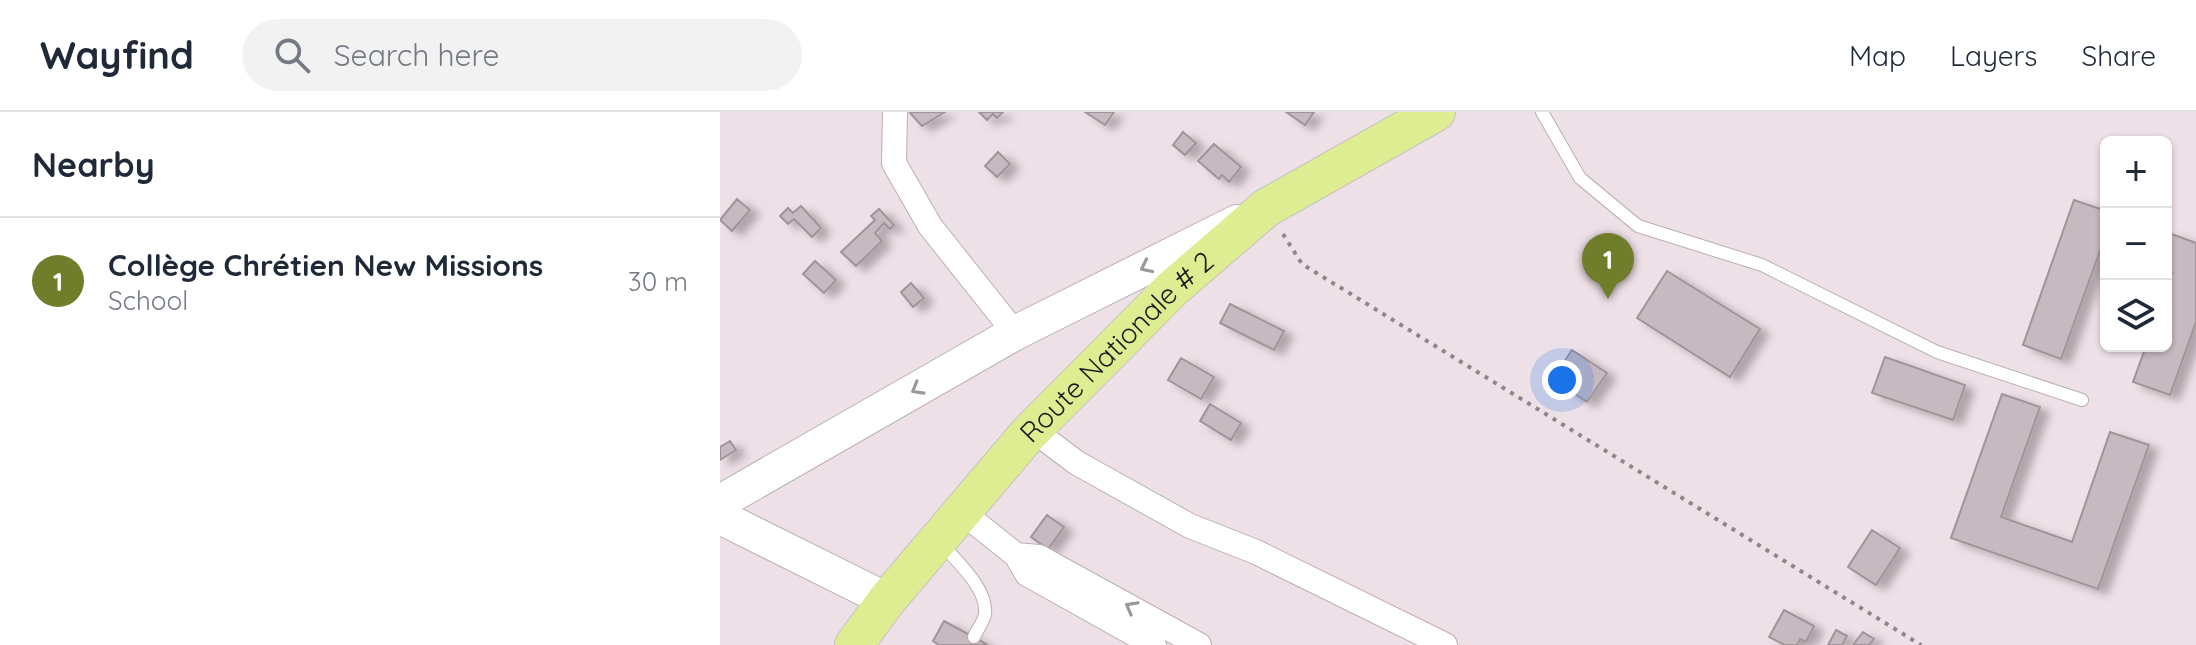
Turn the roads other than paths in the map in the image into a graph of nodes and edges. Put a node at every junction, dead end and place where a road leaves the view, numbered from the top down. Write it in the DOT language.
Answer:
graph roads {
  1 [pos="895,112"];
  2 [pos="1436,112"];
  3 [pos="1542,112"];
  4 [pos="1266,208"];
  5 [pos="1015,333"];
  6 [pos="2082,400"];
  7 [pos="1028,434"];
  8 [pos="720,502"];
  9 [pos="720,517"];
  10 [pos="950,526"];
  11 [pos="1016,555"];
  12 [pos="887,600"];
  13 [pos="974,637"];
  14 [pos="854,645"];
  15 [pos="1154,645"];
  16 [pos="1199,645"];
  17 [pos="1445,645"];
  1 -- 5 [label="street"];
  2 -- 4 [label="main road, Route Nationale # 2"];
  3 -- 6 [label="lane"];
  4 -- 5 [label="main road, one-way"];
  4 -- 7 [label="main road, Route Nationale # 2"];
  5 -- 8 [label="main road, one-way"];
  7 -- 10 [label="main road, Route Nationale # 2"];
  7 -- 17 [label="street"];
  9 -- 12 [label="main road"];
  10 -- 11 [label="street"];
  10 -- 12 [label="main road, Route Nationale # 2"];
  10 -- 13 [label="lane"];
  11 -- 15 [label="street"];
  16 -- 11 [label="street, one-way"];
  12 -- 14 [label="main road, Route Nationale # 2"];
}
